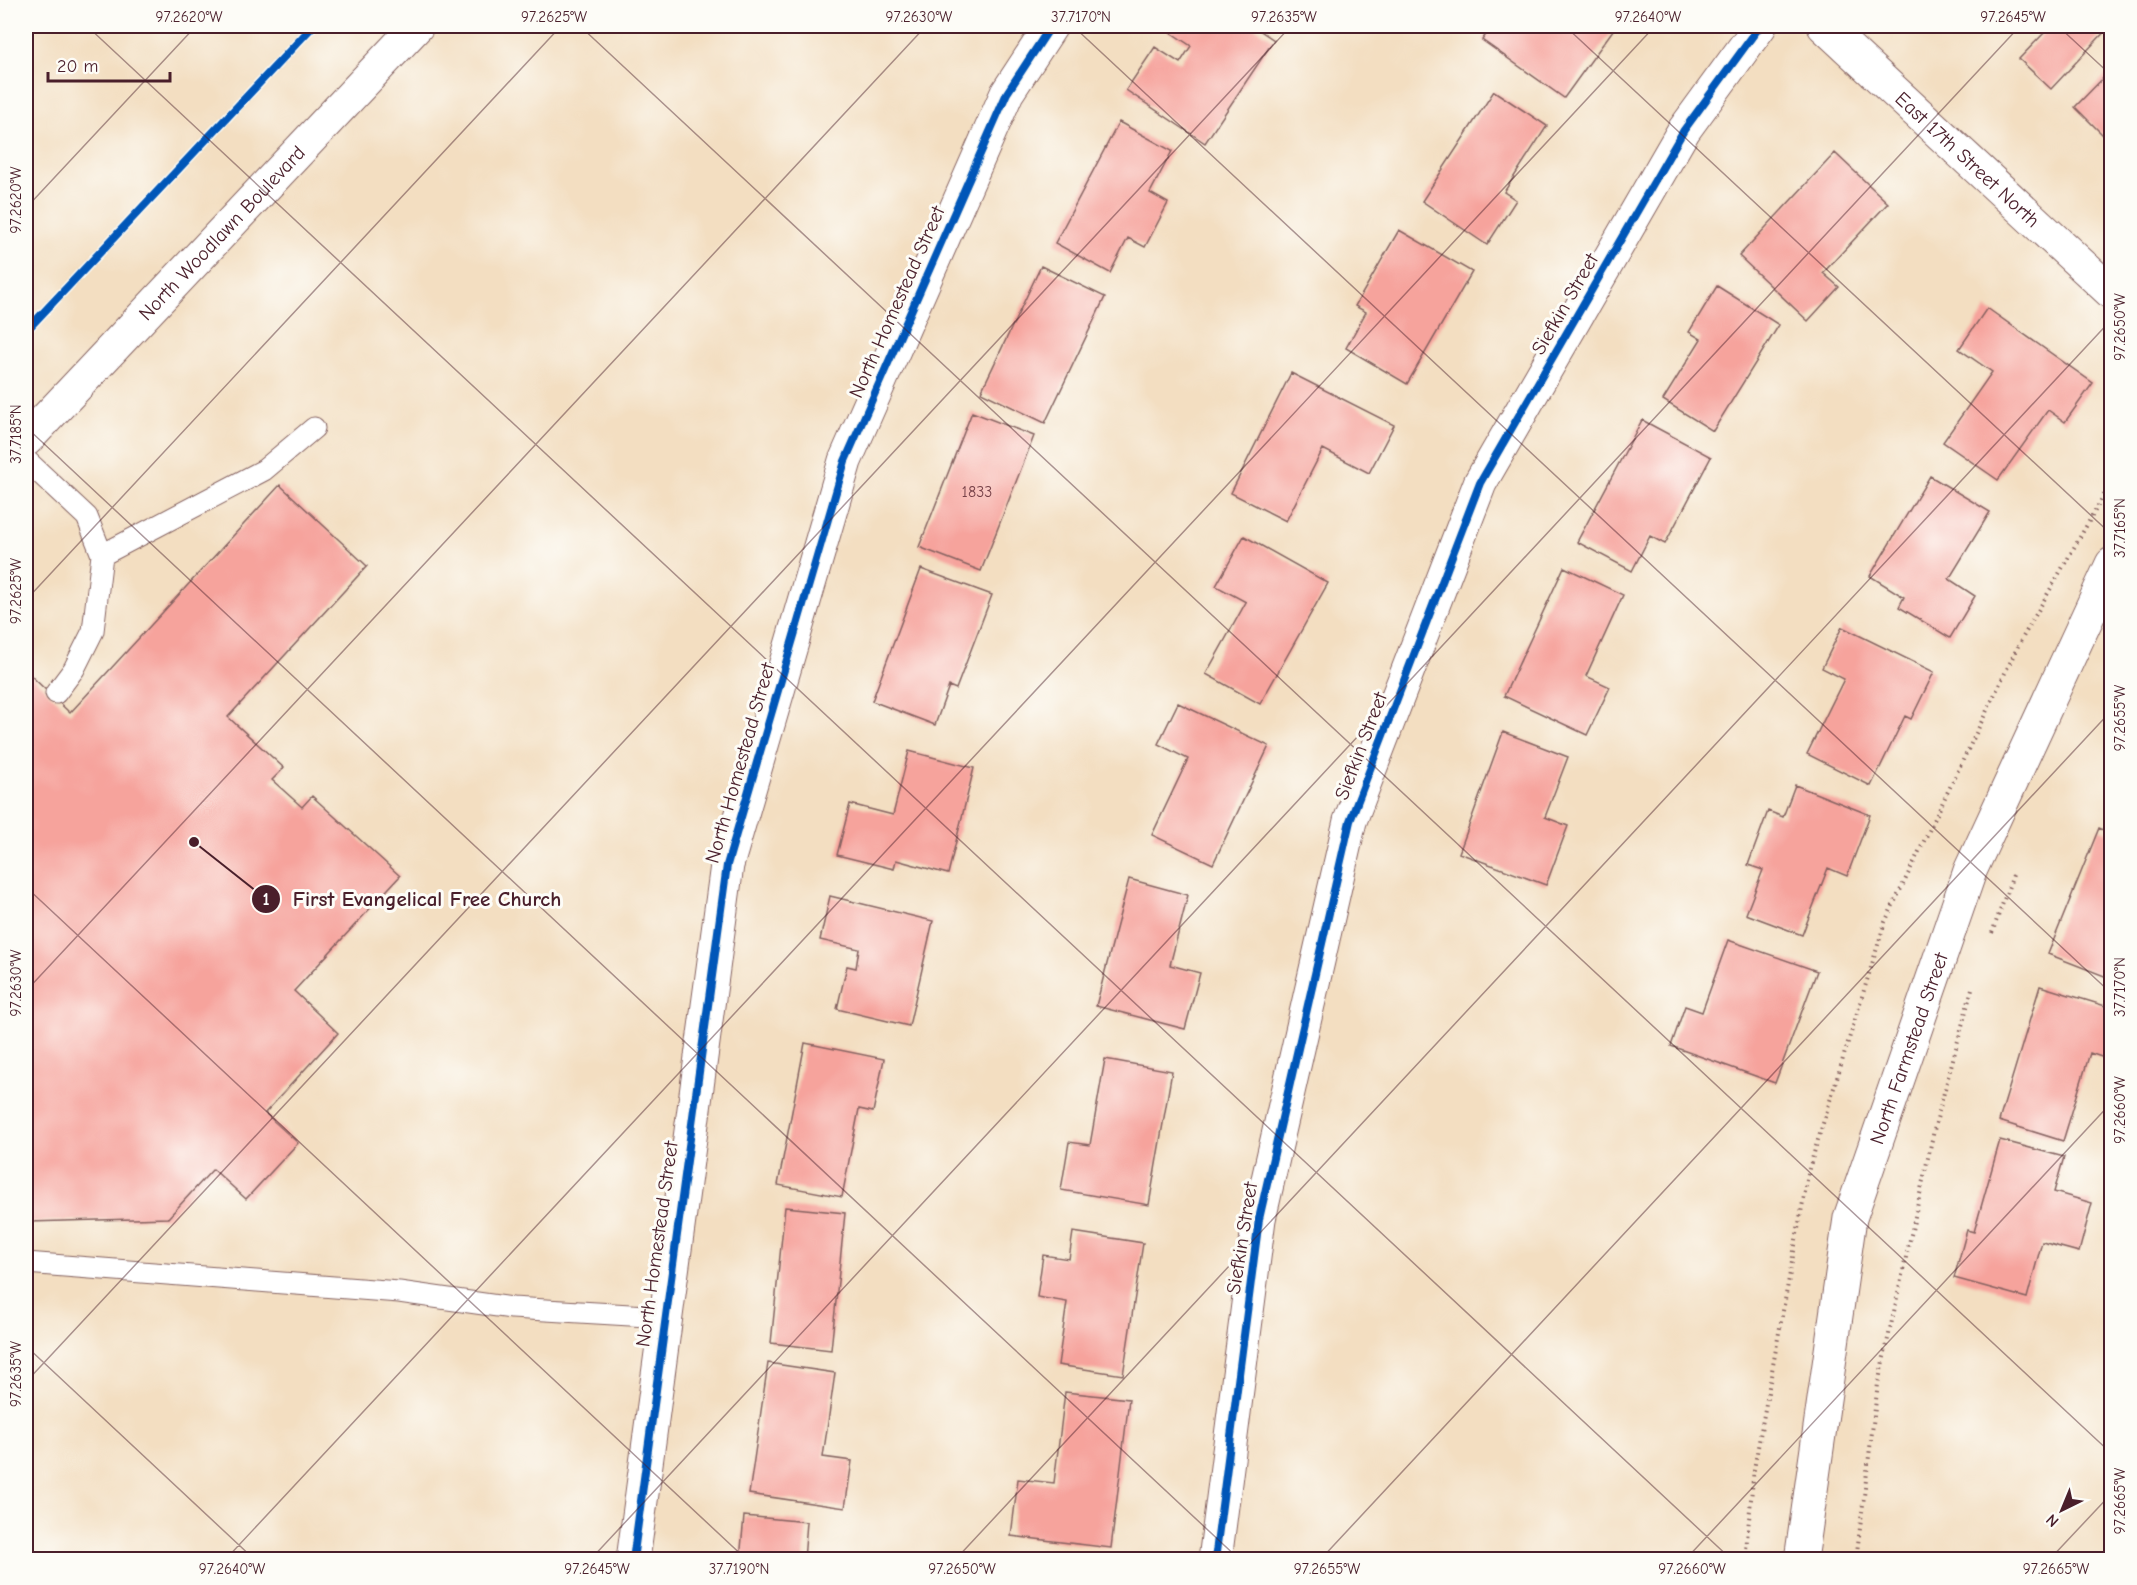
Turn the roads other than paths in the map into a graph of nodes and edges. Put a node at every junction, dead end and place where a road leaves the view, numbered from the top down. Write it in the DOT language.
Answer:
graph roads {
  1 [pos="417,26"];
  2 [pos="1051,26"];
  3 [pos="1760,26"];
  4 [pos="1824,26"];
  5 [pos="2112,293"];
  6 [pos="314,428"];
  7 [pos="26,440"];
  8 [pos="26,460"];
  9 [pos="102,555"];
  10 [pos="2112,564"];
  11 [pos="56,693"];
  12 [pos="26,1263"];
  13 [pos="664,1317"];
  14 [pos="633,1560"];
  15 [pos="1215,1560"];
  16 [pos="1801,1560"];
  1 -- 7 [label="street, North Woodlawn Boulevard"];
  2 -- 13 [label="street, North Homestead Street"];
  3 -- 15 [label="street, Siefkin Street"];
  4 -- 5 [label="street, East 17th Street North"];
  6 -- 9 [label="lane"];
  8 -- 9 [label="lane"];
  9 -- 11 [label="lane"];
  10 -- 16 [label="street, North Farmstead Street"];
  12 -- 13 [label="lane"];
  13 -- 14 [label="street, North Homestead Street"];
}
